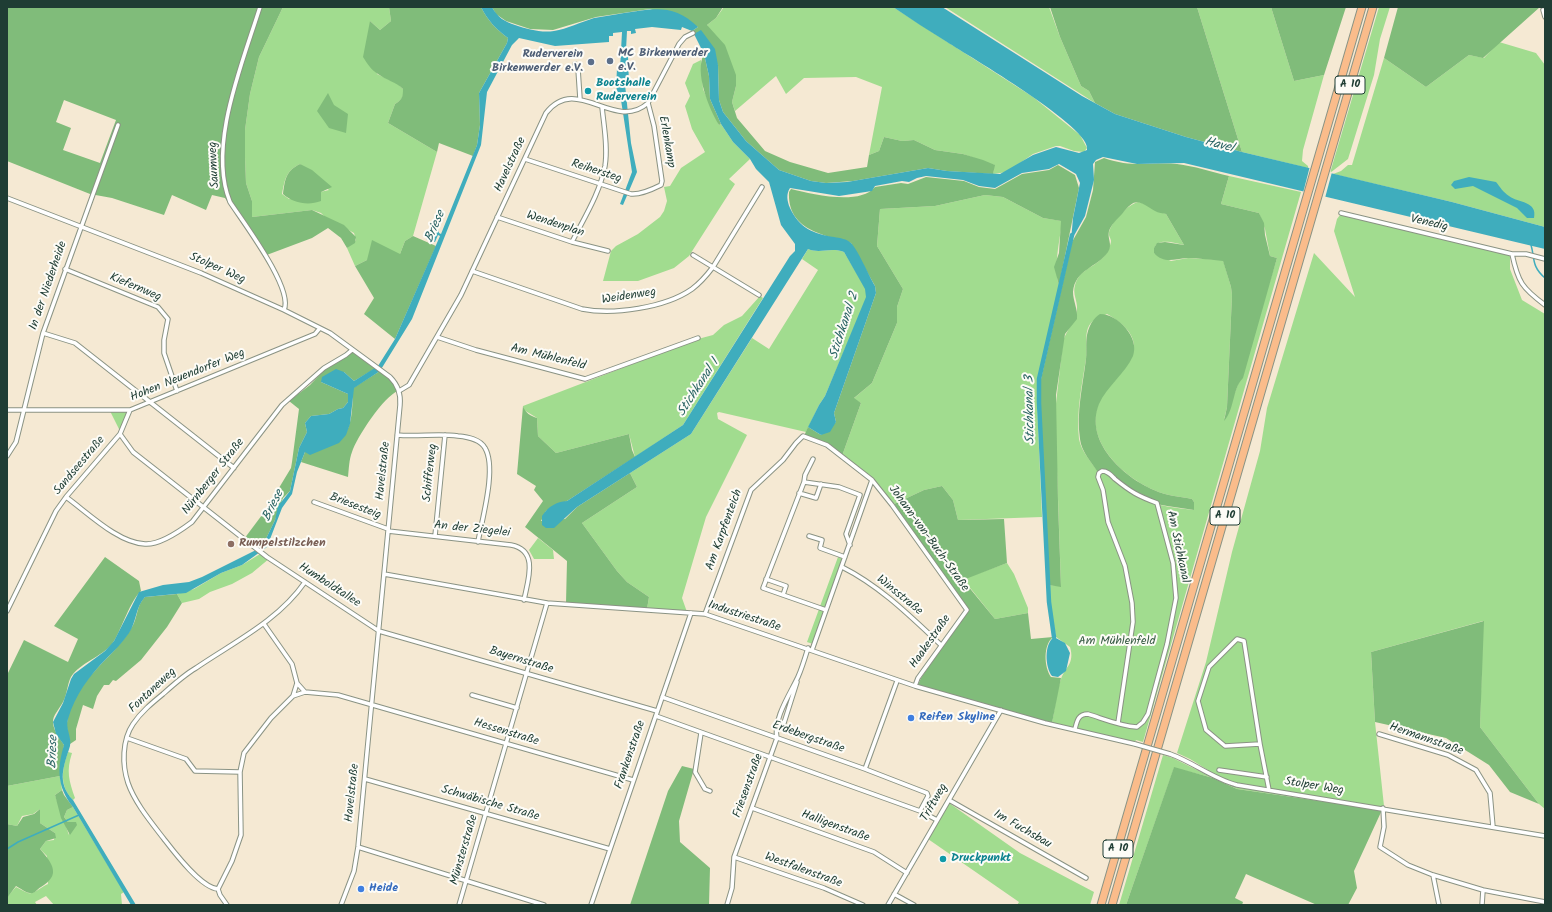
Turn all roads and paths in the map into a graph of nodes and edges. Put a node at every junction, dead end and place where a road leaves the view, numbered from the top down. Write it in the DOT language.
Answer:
graph roads {
  1 [pos="260,7"];
  2 [pos="1362,7"];
  3 [pos="1373,7"];
  4 [pos="1543,10"];
  5 [pos="1545,17"];
  6 [pos="693,32"];
  7 [pos="575,64"];
  8 [pos="580,99"];
  9 [pos="648,103"];
  10 [pos="602,107"];
  11 [pos="118,125"];
  12 [pos="525,159"];
  13 [pos="600,183"];
  14 [pos="661,184"];
  15 [pos="762,186"];
  16 [pos="7,198"];
  17 [pos="1341,213"];
  18 [pos="497,217"];
  19 [pos="81,226"];
  20 [pos="572,242"];
  21 [pos="608,251"];
  22 [pos="1512,254"];
  23 [pos="693,255"];
  24 [pos="1545,259"];
  25 [pos="713,267"];
  26 [pos="65,269"];
  27 [pos="472,271"];
  28 [pos="759,295"];
  29 [pos="1545,305"];
  30 [pos="284,310"];
  31 [pos="320,328"];
  32 [pos="43,333"];
  33 [pos="437,337"];
  34 [pos="698,338"];
  35 [pos="352,350"];
  36 [pos="399,391"];
  37 [pos="177,392"];
  38 [pos="152,403"];
  39 [pos="7,410"];
  40 [pos="24,410"];
  41 [pos="130,410"];
  42 [pos="120,434"];
  43 [pos="397,435"];
  44 [pos="445,435"];
  45 [pos="7,456"];
  46 [pos="813,459"];
  47 [pos="234,468"];
  48 [pos="872,480"];
  49 [pos="804,482"];
  50 [pos="821,484"];
  51 [pos="800,493"];
  52 [pos="66,497"];
  53 [pos="314,502"];
  54 [pos="203,508"];
  55 [pos="388,530"];
  56 [pos="435,536"];
  57 [pos="809,536"];
  58 [pos="478,542"];
  59 [pos="850,545"];
  60 [pos="846,557"];
  61 [pos="842,567"];
  62 [pos="384,574"];
  63 [pos="766,579"];
  64 [pos="305,582"];
  65 [pos="783,595"];
  66 [pos="524,600"];
  67 [pos="548,604"];
  68 [pos="826,610"];
  69 [pos="967,610"];
  70 [pos="7,611"];
  71 [pos="691,613"];
  72 [pos="705,614"];
  73 [pos="264,624"];
  74 [pos="379,631"];
  75 [pos="941,645"];
  76 [pos="808,648"];
  77 [pos="812,650"];
  78 [pos="526,674"];
  79 [pos="798,677"];
  80 [pos="897,680"];
  81 [pos="297,683"];
  82 [pos="915,686"];
  83 [pos="305,692"];
  84 [pos="472,695"];
  85 [pos="293,696"];
  86 [pos="662,697"];
  87 [pos="372,705"];
  88 [pos="517,708"];
  89 [pos="1001,710"];
  90 [pos="658,711"];
  91 [pos="656,716"];
  92 [pos="784,722"];
  93 [pos="1118,723"];
  94 [pos="1075,730"];
  95 [pos="1087,732"];
  96 [pos="701,734"];
  97 [pos="1379,734"];
  98 [pos="127,738"];
  99 [pos="776,738"];
  100 [pos="507,744"];
  101 [pos="1260,744"];
  102 [pos="770,757"];
  103 [pos="865,769"];
  104 [pos="1219,770"];
  105 [pos="240,772"];
  106 [pos="1266,777"];
  107 [pos="365,779"];
  108 [pos="633,780"];
  109 [pos="1269,790"];
  110 [pos="710,791"];
  111 [pos="949,800"];
  112 [pos="752,808"];
  113 [pos="1383,808"];
  114 [pos="920,811"];
  115 [pos="486,813"];
  116 [pos="937,820"];
  117 [pos="1493,827"];
  118 [pos="1545,836"];
  119 [pos="358,847"];
  120 [pos="610,848"];
  121 [pos="734,857"];
  122 [pos="907,873"];
  123 [pos="1434,875"];
  124 [pos="1086,878"];
  125 [pos="466,881"];
  126 [pos="218,889"];
  127 [pos="1483,890"];
  128 [pos="894,894"];
  129 [pos="1545,902"];
  130 [pos="227,905"];
  131 [pos="341,905"];
  132 [pos="459,905"];
  133 [pos="544,905"];
  134 [pos="591,905"];
  135 [pos="727,905"];
  136 [pos="863,905"];
  137 [pos="888,905"];
  138 [pos="914,905"];
  139 [pos="1101,905"];
  140 [pos="1112,905"];
  141 [pos="1439,905"];
  142 [pos="1482,905"];
  1 -- 30 [label="street, Saumweg"];
  2 -- 139 [label="highway, A 10"];
  3 -- 140 [label="highway, A 10"];
  4 -- 5 [label="street"];
  6 -- 9 [label="street"];
  7 -- 8 [label="street"];
  8 -- 10 [label="street, Havelstraße"];
  8 -- 12 [label="street, Havelstraße"];
  9 -- 10 [label="street, Havelstraße"];
  9 -- 14 [label="street, Erlenkamp"];
  10 -- 13 [label="street"];
  11 -- 19 [label="street, In der Niederheide"];
  12 -- 13 [label="street, Reihersteg"];
  12 -- 18 [label="street, Havelstraße"];
  13 -- 14 [label="street, Reihersteg"];
  13 -- 20 [label="street"];
  15 -- 25 [label="street, Weidenweg"];
  16 -- 19 [label="street, Stolper Weg"];
  17 -- 22 [label="street, Venedig"];
  18 -- 20 [label="street, Wendenplan"];
  18 -- 27 [label="street, Havelstraße"];
  19 -- 26 [label="street, In der Niederheide"];
  19 -- 30 [label="street, Stolper Weg"];
  20 -- 21 [label="street, Wendenplan"];
  22 -- 24 [label="street, Venedig"];
  22 -- 29 [label="street"];
  23 -- 25 [label="street"];
  25 -- 27 [label="street, Weidenweg"];
  25 -- 28 [label="street"];
  26 -- 32 [label="street, In der Niederheide"];
  26 -- 37 [label="street, Kiefernweg"];
  27 -- 33 [label="street, Havelstraße"];
  30 -- 31 [label="street, Stolper Weg"];
  31 -- 35 [label="street, Stolper Weg"];
  31 -- 37 [label="street, Hohen Neuendorfer Weg"];
  32 -- 38 [label="street"];
  32 -- 40 [label="street, In der Niederheide"];
  33 -- 34 [label="street, Am Mühlenfeld"];
  33 -- 36 [label="street, Havelstraße"];
  35 -- 36 [label="street, Stolper Weg"];
  35 -- 47 [label="street, Nürnberger Straße"];
  36 -- 43 [label="street, Havelstraße"];
  37 -- 38 [label="street, Hohen Neuendorfer Weg"];
  38 -- 41 [label="street, Hohen Neuendorfer Weg"];
  38 -- 47 [label="street"];
  39 -- 40 [label="street, Hohen Neuendorfer Weg"];
  40 -- 41 [label="street, Hohen Neuendorfer Weg"];
  40 -- 45 [label="street, In der Niederheide"];
  41 -- 42 [label="street"];
  42 -- 52 [label="street, Sandseestraße"];
  42 -- 54 [label="street"];
  43 -- 44 [label="street"];
  43 -- 55 [label="street, Havelstraße"];
  44 -- 56 [label="street, Schifferweg"];
  44 -- 58 [label="street"];
  46 -- 49 [label="street"];
  47 -- 54 [label="street, Nürnberger Straße"];
  48 -- 59 [label="street"];
  48 -- 69 [label="street, Johann-von-Buch-Straße"];
  48 -- 72 [label="street, Am Karpfenteich"];
  49 -- 50 [label="street"];
  49 -- 51 [label="street"];
  50 -- 51 [label="street"];
  50 -- 59 [label="street"];
  51 -- 63 [label="street"];
  52 -- 54 [label="street, Nürnberger Straße"];
  52 -- 70 [label="street, Sandseestraße"];
  53 -- 55 [label="street, Briesesteig"];
  54 -- 64 [label="street, Humboldtallee"];
  55 -- 56 [label="street, An der Ziegelei"];
  55 -- 62 [label="street, Havelstraße"];
  56 -- 58 [label="street, An der Ziegelei"];
  57 -- 60 [label="street"];
  58 -- 66 [label="street, An der Ziegelei"];
  59 -- 60 [label="street"];
  60 -- 61 [label="street"];
  61 -- 68 [label="street"];
  61 -- 75 [label="street, Winsstraße"];
  62 -- 66 [label="street, Industriestraße"];
  62 -- 74 [label="street, Havelstraße"];
  63 -- 65 [label="street"];
  63 -- 65 [label="street"];
  64 -- 73 [label="street, Fontaneweg"];
  64 -- 74 [label="street, Humboldtallee"];
  65 -- 68 [label="street"];
  66 -- 67 [label="street, Industriestraße"];
  67 -- 71 [label="street, Industriestraße"];
  67 -- 78 [label="street, Münsterstraße"];
  68 -- 77 [label="street"];
  69 -- 75 [label="street, Haakestraße"];
  71 -- 72 [label="street, Industriestraße"];
  71 -- 86 [label="street, Frankenstraße"];
  72 -- 76 [label="street, Industriestraße"];
  73 -- 81 [label="street"];
  73 -- 98 [label="street, Fontaneweg"];
  74 -- 78 [label="street, Bayernstraße"];
  74 -- 87 [label="street, Havelstraße"];
  75 -- 82 [label="street, Haakestraße"];
  76 -- 77 [label="street, Industriestraße"];
  76 -- 79 [label="street, Friesenstraße"];
  77 -- 80 [label="street, Industriestraße"];
  78 -- 88 [label="street, Münsterstraße"];
  78 -- 90 [label="street, Bayernstraße"];
  79 -- 92 [label="street, Friesenstraße"];
  79 -- 99 [label="street, Friesenstraße"];
  80 -- 82 [label="street, Industriestraße"];
  80 -- 103 [label="street"];
  81 -- 83 [label="street"];
  81 -- 85 [label="street"];
  82 -- 89 [label="street, Industriestraße"];
  83 -- 85 [label="street"];
  83 -- 87 [label="street, Hessenstraße"];
  84 -- 88 [label="street"];
  85 -- 105 [label="street"];
  86 -- 90 [label="street, Frankenstraße"];
  86 -- 99 [label="street, Erdebergstraße"];
  87 -- 100 [label="street, Hessenstraße"];
  87 -- 107 [label="street, Havelstraße"];
  88 -- 100 [label="street, Münsterstraße"];
  89 -- 94 [label="street, Industriestraße"];
  89 -- 111 [label="street, Triftweg"];
  90 -- 91 [label="street, Frankenstraße"];
  91 -- 96 [label="street"];
  91 -- 108 [label="street, Frankenstraße"];
  93 -- 93 [label="street, Am Stichkanal"];
  93 -- 94 [label="street, Am Stichkanal"];
  94 -- 95 [label="street, Industriestraße"];
  95 -- 109 [label="street, Stolper Weg, bridge"];
  96 -- 102 [label="street"];
  96 -- 110 [label="street"];
  97 -- 117 [label="street, Hermannstraße"];
  98 -- 105 [label="street"];
  98 -- 126 [label="street, Fontaneweg"];
  99 -- 102 [label="street, Friesenstraße"];
  99 -- 103 [label="street, Erdebergstraße"];
  100 -- 108 [label="street, Hessenstraße"];
  100 -- 115 [label="street, Münsterstraße"];
  101 -- 101 [label="street"];
  101 -- 106 [label="street"];
  102 -- 112 [label="street, Friesenstraße"];
  102 -- 114 [label="street"];
  103 -- 114 [label="street, Erdebergstraße"];
  104 -- 106 [label="street"];
  105 -- 126 [label="street"];
  106 -- 109 [label="street"];
  107 -- 115 [label="street, Schwäbische Straße"];
  107 -- 119 [label="street, Havelstraße"];
  108 -- 120 [label="street, Frankenstraße"];
  109 -- 113 [label="street, Stolper Weg"];
  111 -- 116 [label="street, Triftweg"];
  111 -- 124 [label="street, Im Fuchsbau"];
  112 -- 121 [label="street, Friesenstraße"];
  112 -- 122 [label="street, Halligenstraße"];
  113 -- 117 [label="street, Stolper Weg"];
  113 -- 123 [label="street"];
  114 -- 116 [label="street"];
  115 -- 120 [label="street, Schwäbische Straße"];
  115 -- 125 [label="street, Münsterstraße"];
  116 -- 122 [label="street, Triftweg"];
  117 -- 118 [label="street, Stolper Weg"];
  119 -- 125 [label="street"];
  119 -- 131 [label="street, Havelstraße"];
  120 -- 134 [label="street, Frankenstraße"];
  121 -- 135 [label="street, Friesenstraße"];
  121 -- 136 [label="street, Westfalenstraße"];
  122 -- 128 [label="street, Triftweg"];
  123 -- 127 [label="street"];
  123 -- 141 [label="street"];
  125 -- 132 [label="street, Münsterstraße"];
  125 -- 133 [label="street"];
  126 -- 130 [label="street"];
  127 -- 129 [label="street"];
  127 -- 142 [label="street"];
  128 -- 137 [label="street, Triftweg"];
  128 -- 138 [label="street"];
}
